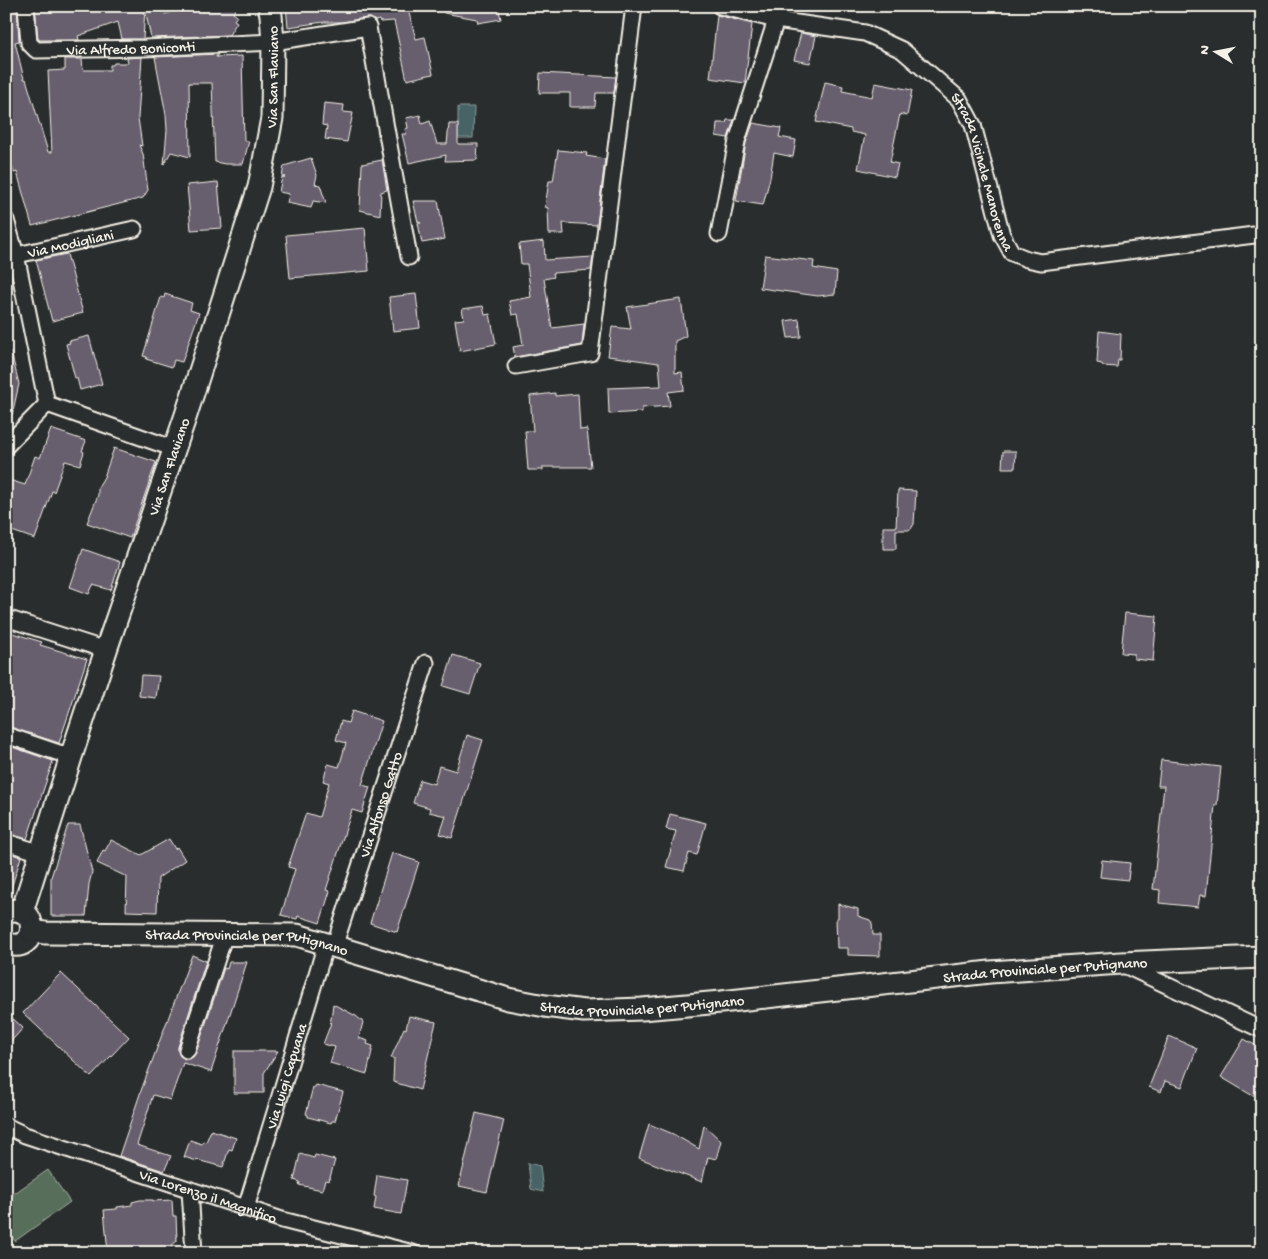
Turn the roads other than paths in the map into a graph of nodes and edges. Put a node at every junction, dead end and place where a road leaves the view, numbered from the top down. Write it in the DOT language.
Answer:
graph roads {
  1 [pos="26,6"];
  2 [pos="634,6"];
  3 [pos="720,6"];
  4 [pos="271,9"];
  5 [pos="776,20"];
  6 [pos="273,42"];
  7 [pos="6,220"];
  8 [pos="134,229"];
  9 [pos="719,234"];
  10 [pos="1262,234"];
  11 [pos="11,256"];
  12 [pos="409,257"];
  13 [pos="516,366"];
  14 [pos="47,404"];
  15 [pos="6,446"];
  16 [pos="175,449"];
  17 [pos="6,618"];
  18 [pos="106,650"];
  19 [pos="426,663"];
  20 [pos="6,735"];
  21 [pos="70,757"];
  22 [pos="6,842"];
  23 [pos="41,853"];
  24 [pos="14,912"];
  25 [pos="32,931"];
  26 [pos="225,934"];
  27 [pos="6,943"];
  28 [pos="330,945"];
  29 [pos="1262,957"];
  30 [pos="1121,963"];
  31 [pos="1262,1030"];
  32 [pos="187,1050"];
  33 [pos="6,1126"];
  34 [pos="190,1190"];
  35 [pos="246,1208"];
  36 [pos="194,1253"];
  37 [pos="413,1253"];
  1 -- 6 [label="street, Via Alfredo Boniconti"];
  2 -- 13 [label="street"];
  3 -- 5 [label="street, Strada Vicinale Manorenna"];
  4 -- 6 [label="street, Via San Flaviano"];
  5 -- 9 [label="street"];
  5 -- 10 [label="street, Strada Vicinale Manorenna"];
  6 -- 12 [label="street, Via Alfredo Boniconti"];
  6 -- 16 [label="street, Via San Flaviano"];
  7 -- 11 [label="street"];
  8 -- 11 [label="street, Via Modigliani"];
  11 -- 14 [label="street"];
  14 -- 15 [label="street"];
  14 -- 16 [label="street"];
  16 -- 18 [label="street, Via San Flaviano"];
  17 -- 18 [label="street"];
  18 -- 21 [label="street, Via San Flaviano"];
  19 -- 28 [label="street, Via Alfonso Gatto"];
  20 -- 21 [label="street"];
  21 -- 23 [label="street, Via San Flaviano"];
  22 -- 23 [label="street"];
  23 -- 24 [label="street, Via San Flaviano"];
  24 -- 25 [label="street"];
  25 -- 26 [label="street, Strada Provinciale per Putignano"];
  25 -- 27 [label="street"];
  26 -- 28 [label="street, Strada Provinciale per Putignano"];
  26 -- 32 [label="street"];
  28 -- 30 [label="street, Strada Provinciale per Putignano"];
  28 -- 35 [label="street, Via Luigi Capuana"];
  29 -- 30 [label="street, Strada Provinciale per Putignano"];
  30 -- 31 [label="street"];
  33 -- 34 [label="street, Via Lorenzo il Magnifico"];
  34 -- 35 [label="street, Via Lorenzo il Magnifico"];
  34 -- 36 [label="street"];
  35 -- 37 [label="street, Via Lorenzo il Magnifico"];
}
